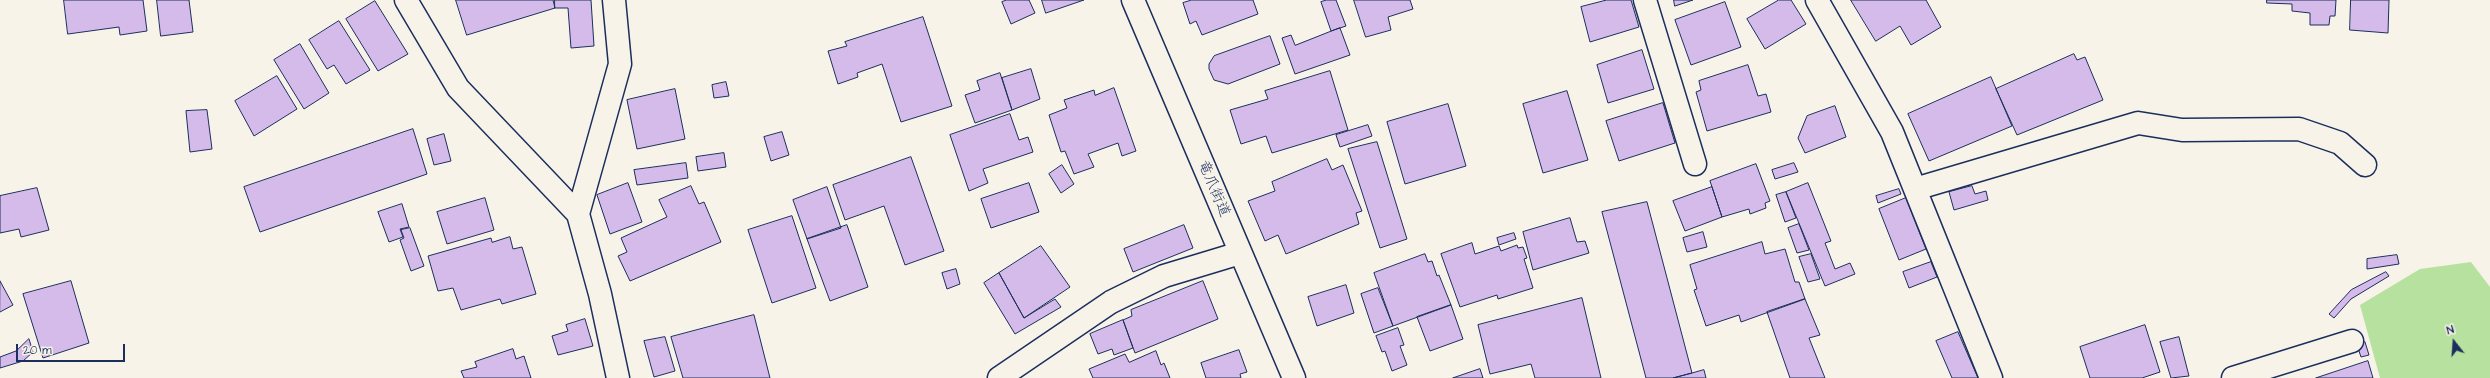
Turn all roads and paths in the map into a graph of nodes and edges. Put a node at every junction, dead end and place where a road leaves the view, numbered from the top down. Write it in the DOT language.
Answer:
graph roads {
  1 [pos="406,0"];
  2 [pos="614,0"];
  3 [pos="1133,0"];
  4 [pos="1645,0"];
  5 [pos="1817,0"];
  6 [pos="1695,164"];
  7 [pos="2364,165"];
  8 [pos="1915,189"];
  9 [pos="578,214"];
  10 [pos="1240,253"];
  11 [pos="2352,341"];
  12 [pos="618,378"];
  13 [pos="999,378"];
  14 [pos="1294,378"];
  15 [pos="1991,378"];
  16 [pos="2233,378"];
  1 -- 9 [label="street"];
  2 -- 9 [label="street"];
  3 -- 10 [label="street, 竜爪街道"];
  4 -- 6 [label="street"];
  5 -- 8 [label="street"];
  7 -- 8 [label="street"];
  8 -- 15 [label="street"];
  9 -- 12 [label="street"];
  10 -- 13 [label="street"];
  10 -- 14 [label="street, 竜爪街道"];
  11 -- 16 [label="street"];
}
